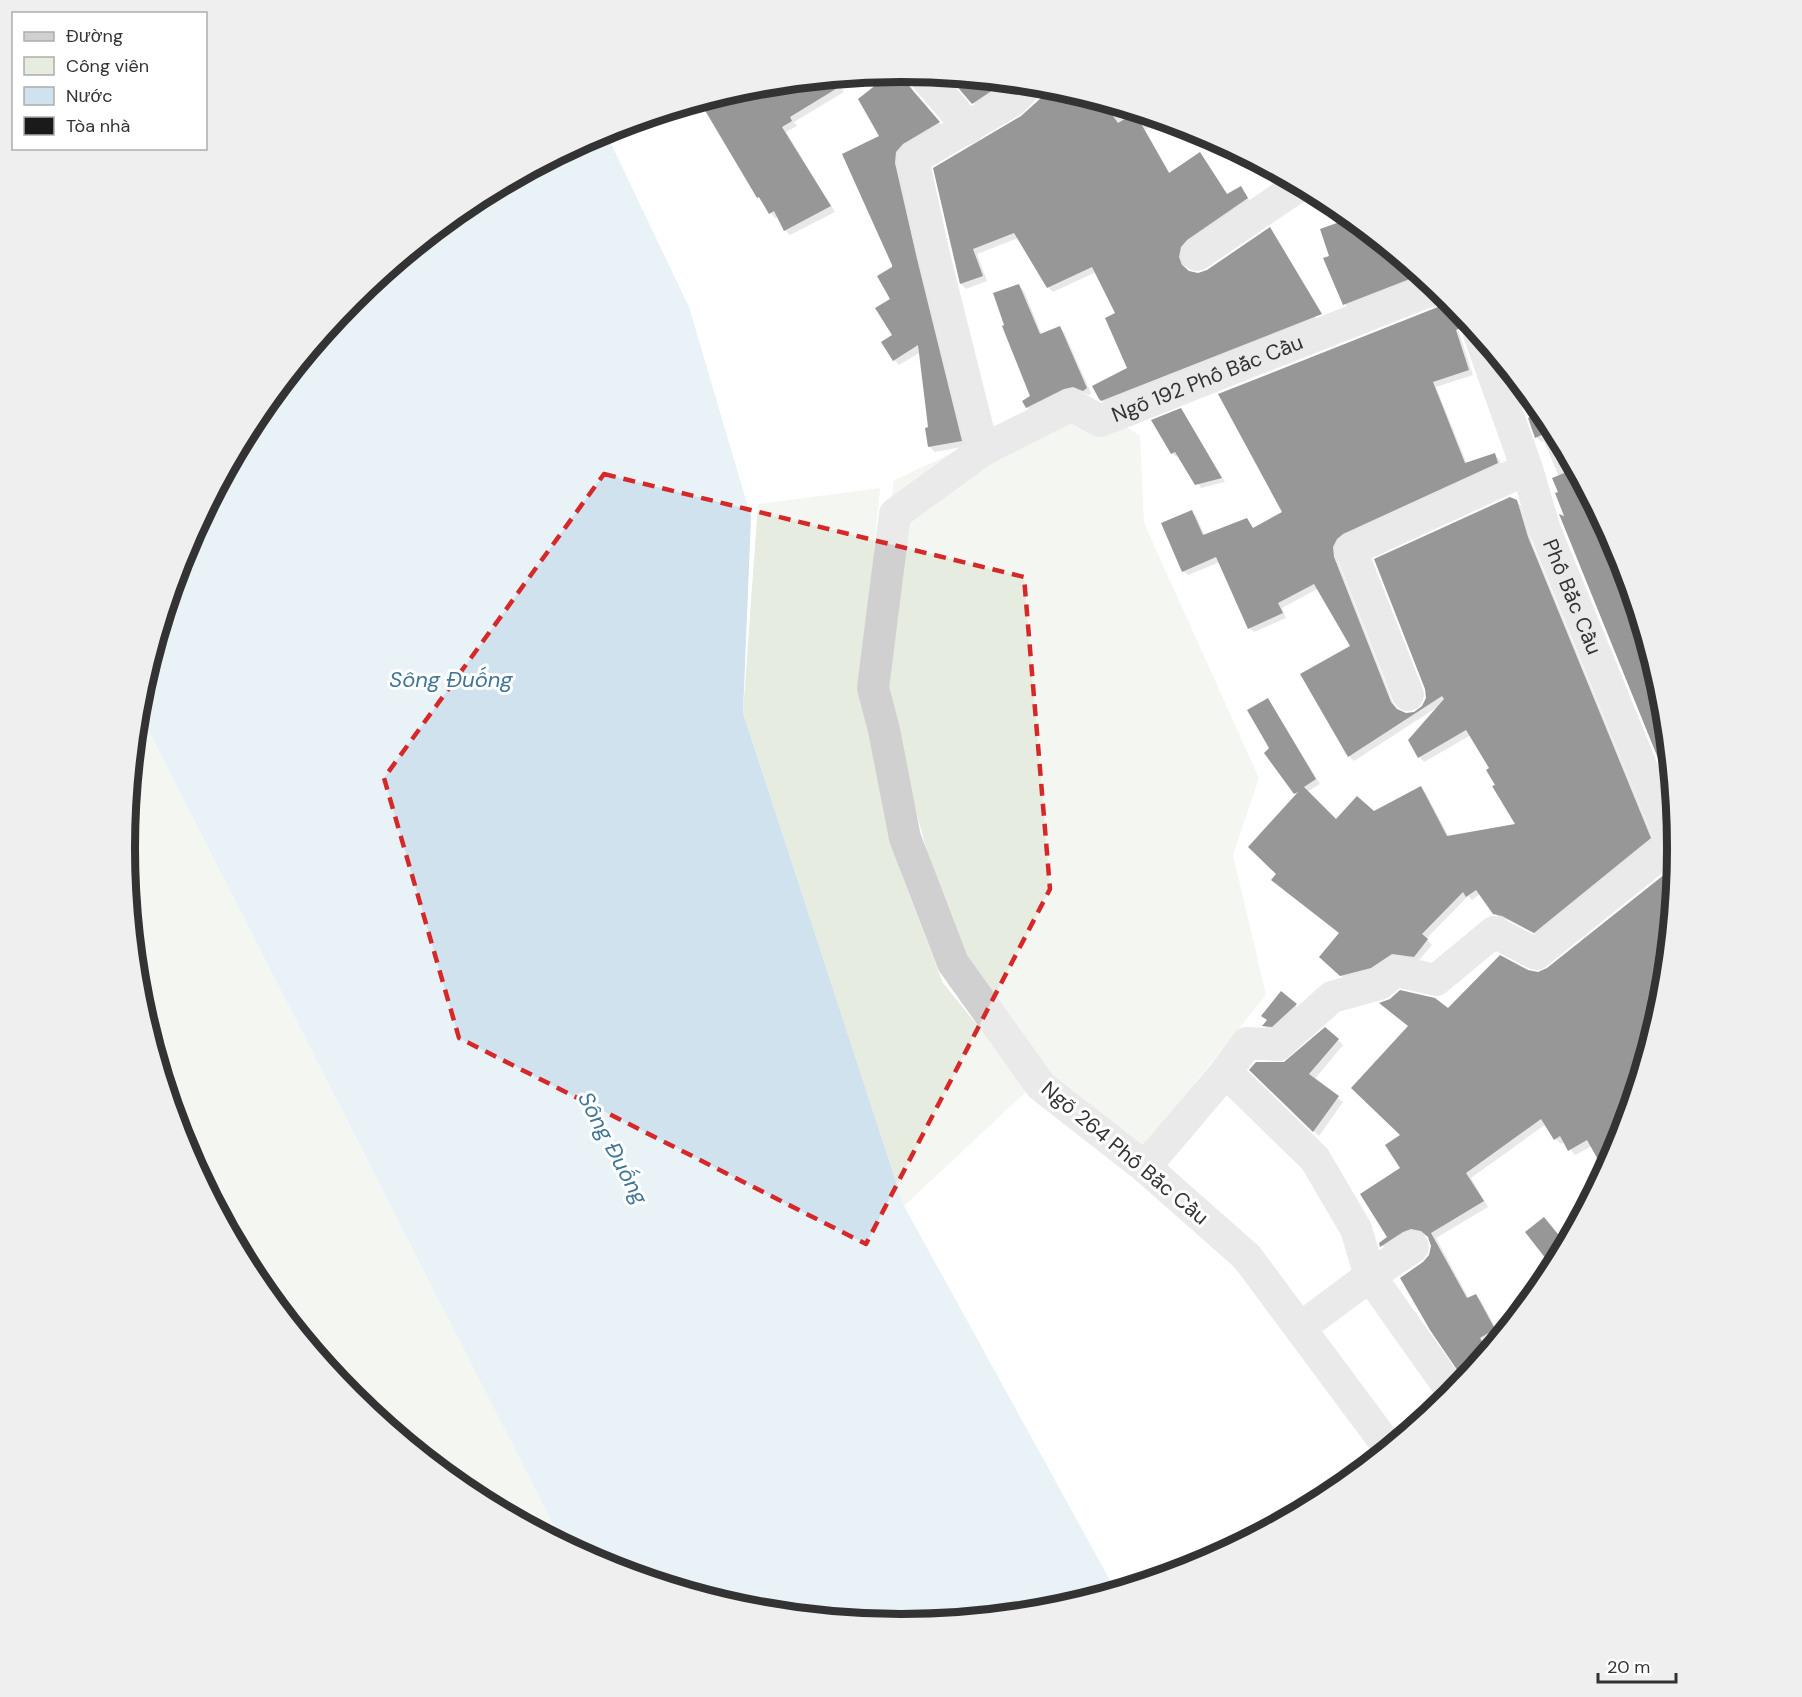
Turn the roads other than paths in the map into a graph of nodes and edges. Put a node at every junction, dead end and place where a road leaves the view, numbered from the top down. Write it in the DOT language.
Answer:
graph roads {
  1 [pos="931,83"];
  2 [pos="1021,92"];
  3 [pos="969,128"];
  4 [pos="1292,190"];
  5 [pos="1197,255"];
  6 [pos="1426,292"];
  7 [pos="1486,354"];
  8 [pos="983,450"];
  9 [pos="1527,469"];
  10 [pos="1408,695"];
  11 [pos="1666,827"];
  12 [pos="1667,855"];
  13 [pos="1224,1074"];
  14 [pos="1145,1167"];
  15 [pos="1413,1247"];
  16 [pos="1370,1276"];
  17 [pos="1300,1328"];
  18 [pos="1448,1386"];
  19 [pos="1384,1442"];
  1 -- 3 [label="street"];
  2 -- 3 [label="street"];
  3 -- 8 [label="street"];
  4 -- 5 [label="street"];
  6 -- 8 [label="street, Ngõ 192 Phố Bắc Cầu"];
  7 -- 9 [label="street, Phố Bắc Cầu"];
  8 -- 14 [label="street, Ngõ 264 Phố Bắc Cầu"];
  9 -- 10 [label="street"];
  9 -- 11 [label="street, Phố Bắc Cầu"];
  12 -- 13 [label="street"];
  13 -- 14 [label="street"];
  13 -- 16 [label="street"];
  14 -- 17 [label="street, Ngõ 264 Phố Bắc Cầu"];
  15 -- 16 [label="street"];
  16 -- 17 [label="street"];
  16 -- 18 [label="street"];
  17 -- 19 [label="street, Ngõ 264 Phố Bắc Cầu"];
}
